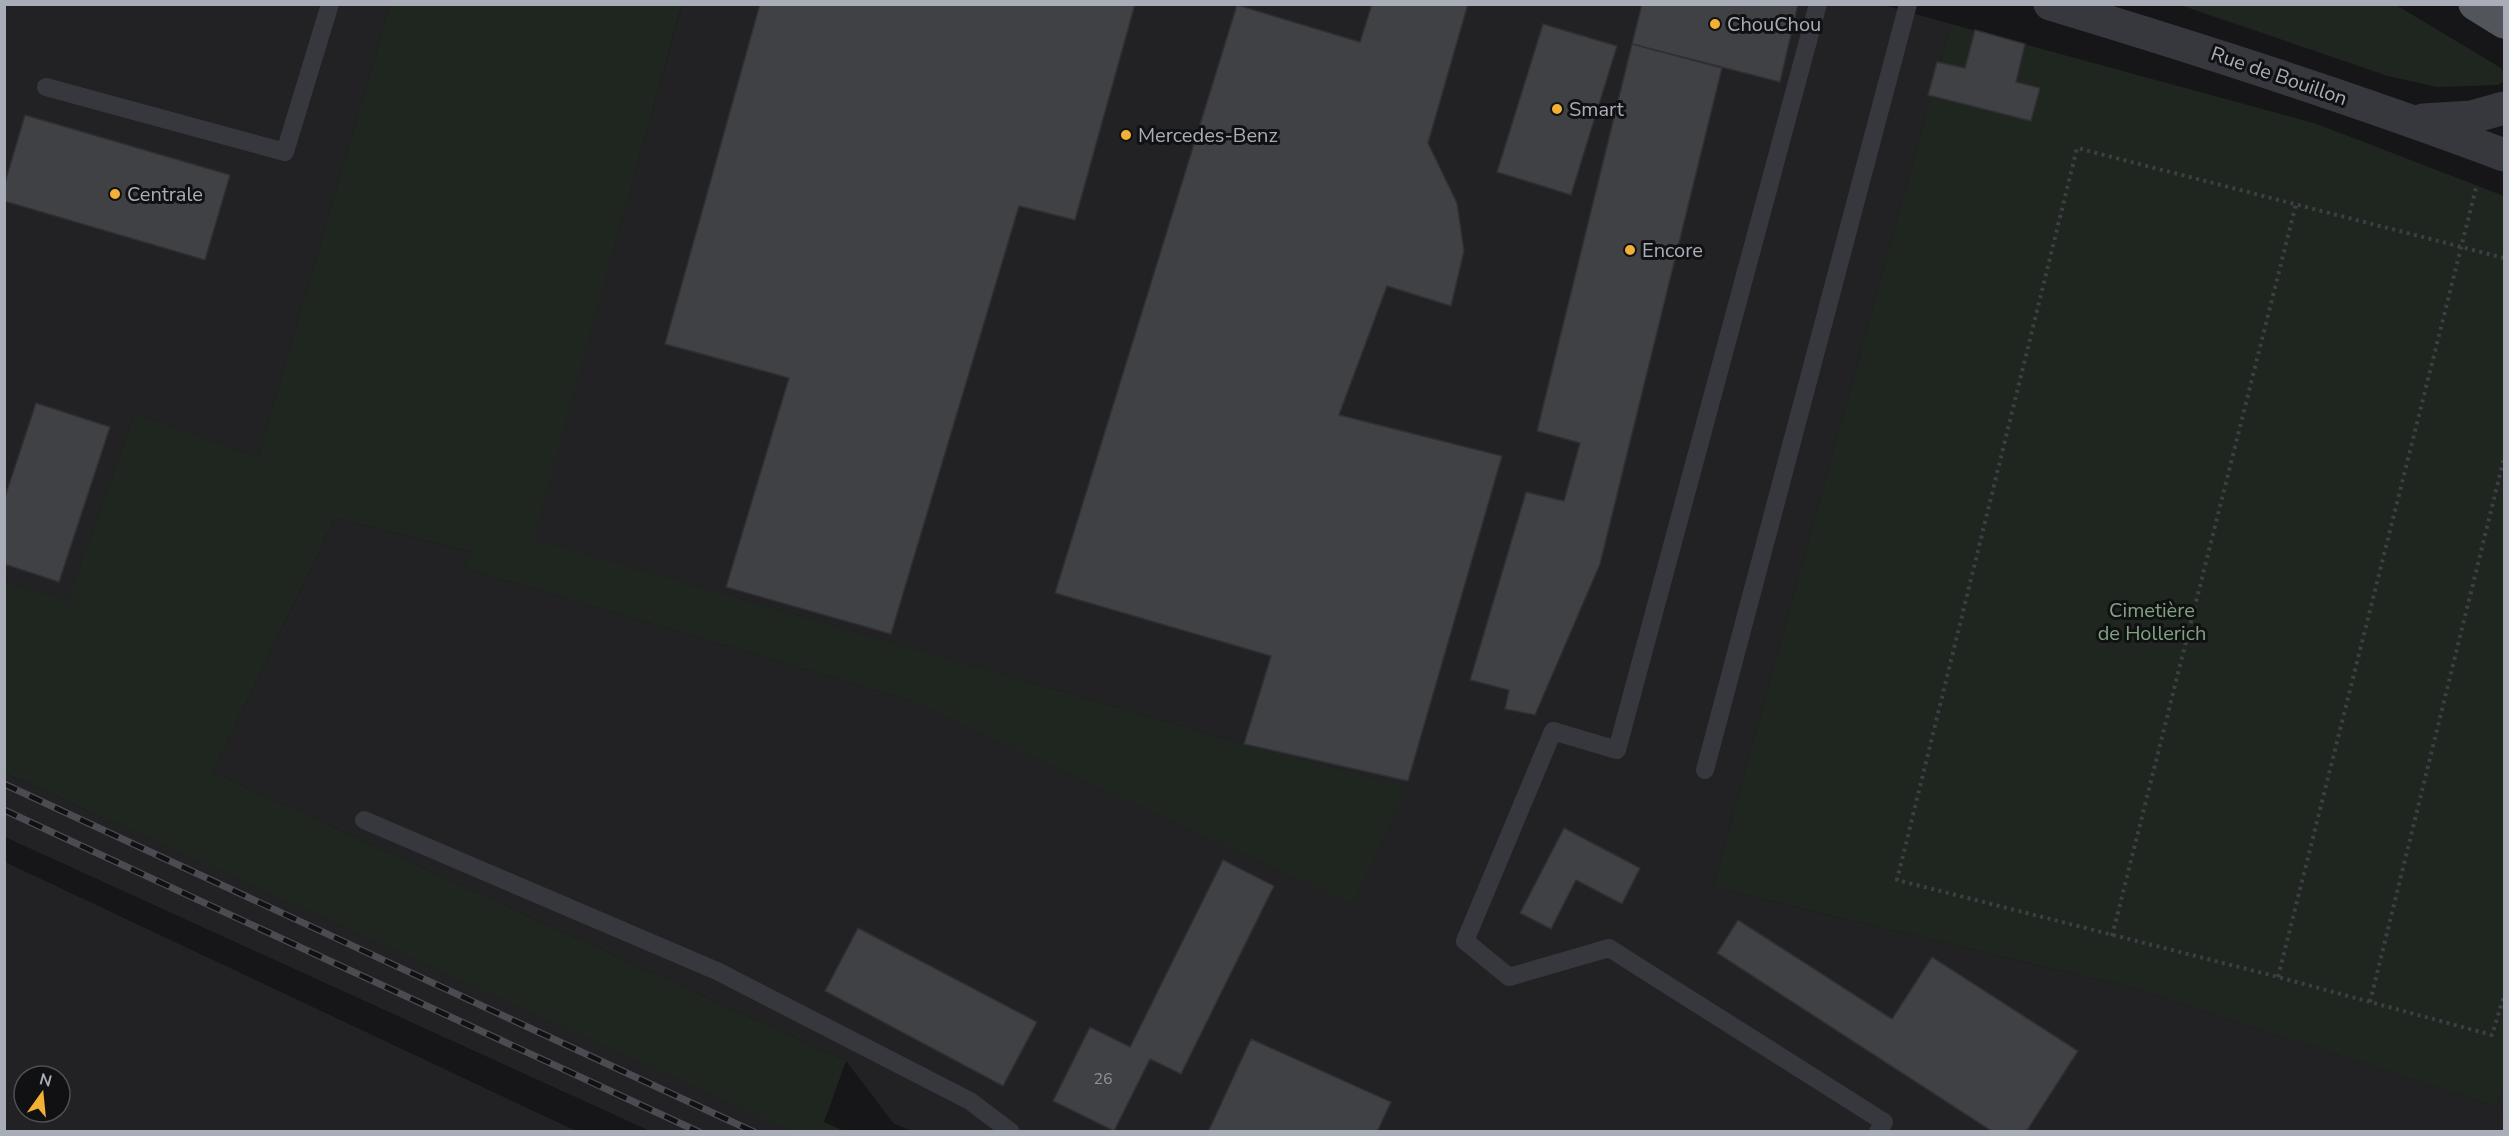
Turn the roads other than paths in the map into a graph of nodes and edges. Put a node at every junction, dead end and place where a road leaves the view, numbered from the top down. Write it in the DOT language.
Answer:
graph roads {
  1 [pos="330,4"];
  2 [pos="1818,4"];
  3 [pos="1908,4"];
  4 [pos="2050,4"];
  5 [pos="2143,4"];
  6 [pos="2475,4"];
  7 [pos="2505,22"];
  8 [pos="2168,39"];
  9 [pos="46,87"];
  10 [pos="2505,108"];
  11 [pos="2410,120"];
  12 [pos="2495,152"];
  13 [pos="1705,770"];
  14 [pos="364,820"];
  15 [pos="1011,1131"];
  16 [pos="1878,1131"];
  1 -- 9 [label="lane"];
  2 -- 16 [label="lane"];
  3 -- 13 [label="lane"];
  4 -- 8 [label="street, Rue de Bouillon"];
  5 -- 8 [label="street"];
  6 -- 7 [label="main road"];
  8 -- 11 [label="street, Rue de Bouillon"];
  10 -- 11 [label="street"];
  11 -- 12 [label="street, Rue de Bouillon"];
  14 -- 15 [label="lane"];
}
